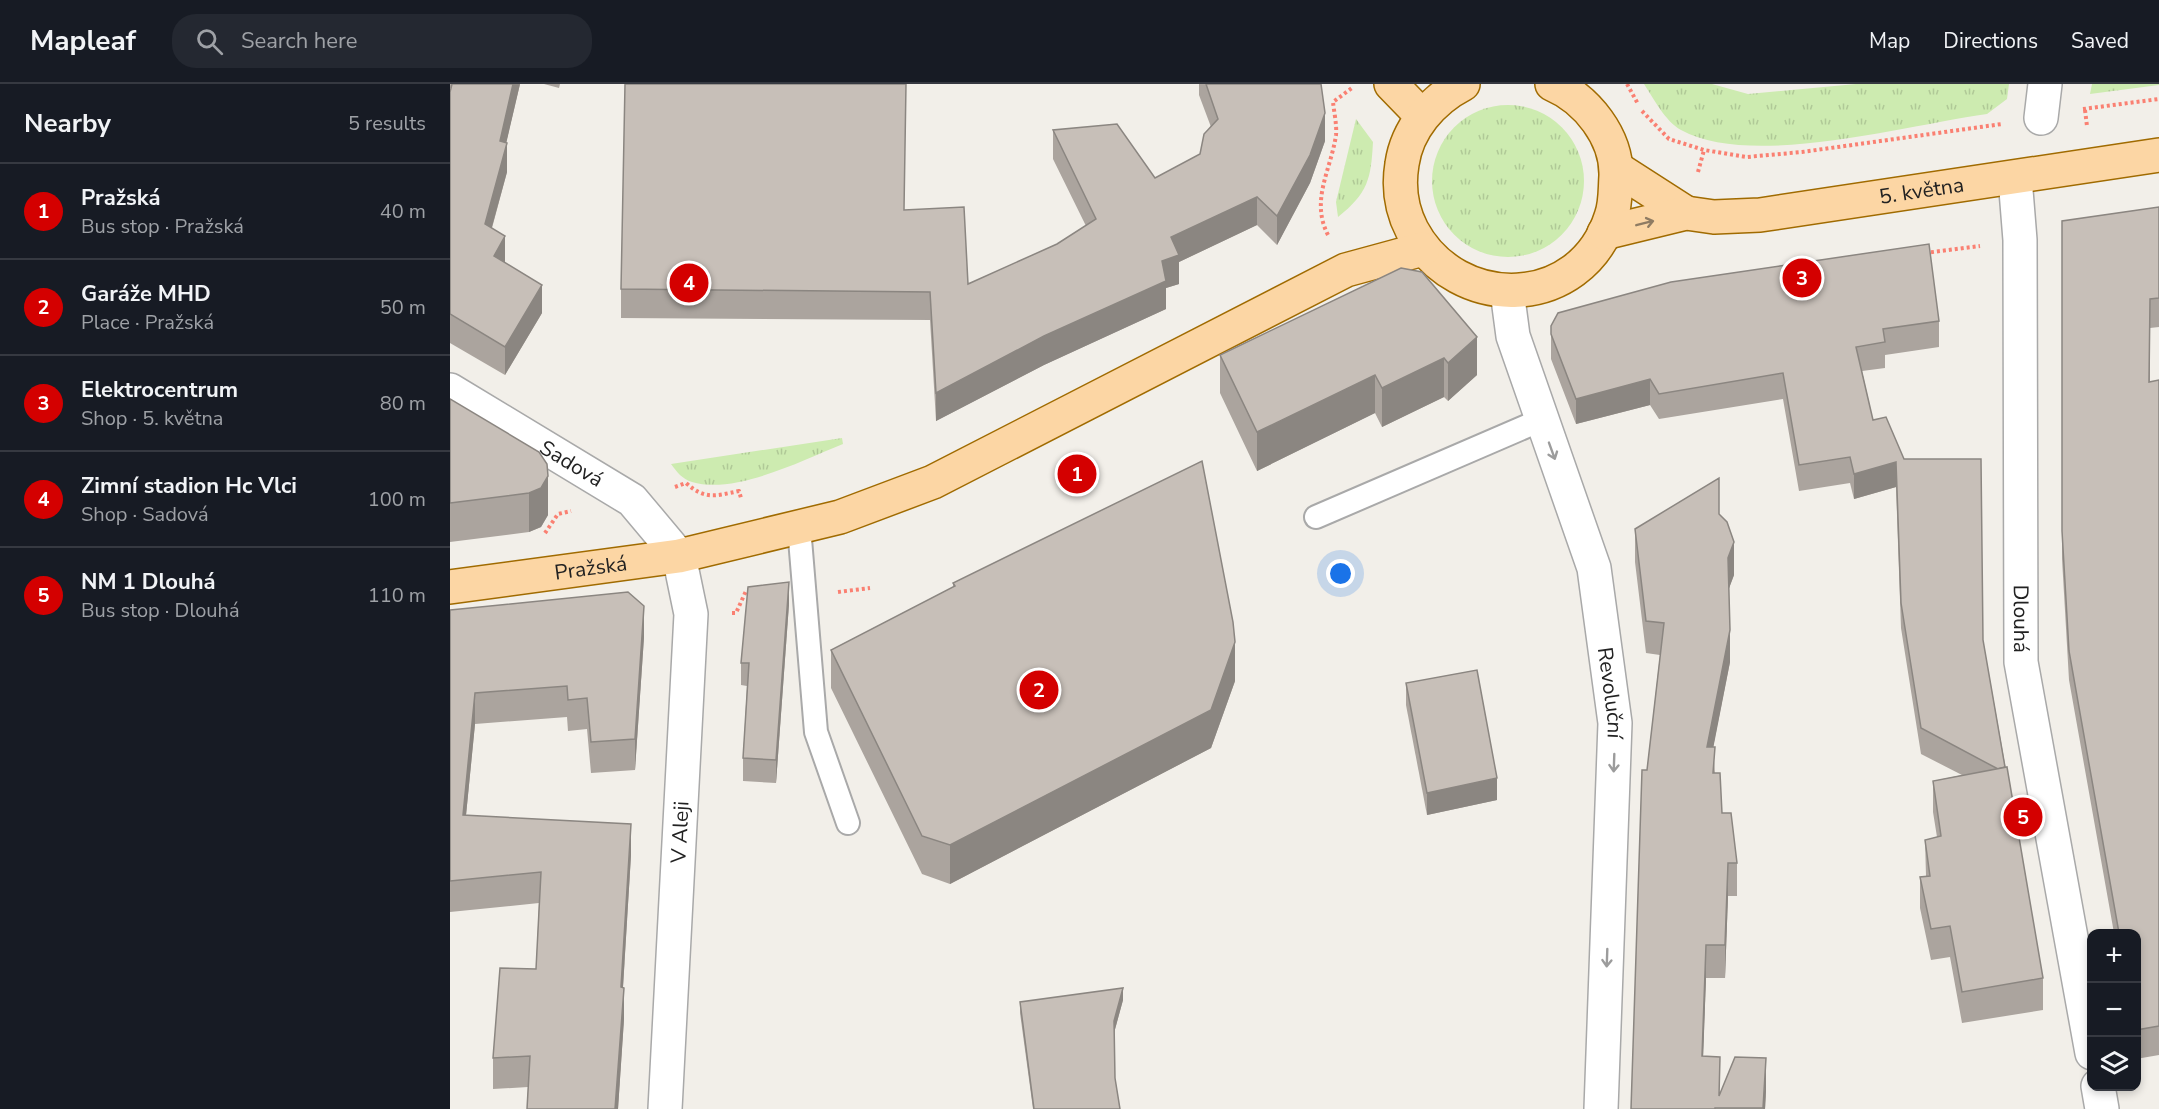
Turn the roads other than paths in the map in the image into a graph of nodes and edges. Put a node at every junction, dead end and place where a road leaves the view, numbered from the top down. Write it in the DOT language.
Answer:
graph roads {
  1 [pos="1391,84"];
  2 [pos="2045,84"];
  3 [pos="1449,86"];
  4 [pos="1569,88"];
  5 [pos="1422,116"];
  6 [pos="2041,118"];
  7 [pos="2159,155"];
  8 [pos="1616,168"];
  9 [pos="2015,178"];
  10 [pos="1686,213"];
  11 [pos="1404,214"];
  12 [pos="1604,233"];
  13 [pos="1423,249"];
  14 [pos="1346,270"];
  15 [pos="1507,291"];
  16 [pos="450,390"];
  17 [pos="1541,420"];
  18 [pos="1316,518"];
  19 [pos="799,527"];
  20 [pos="679,556"];
  21 [pos="450,587"];
  22 [pos="848,823"];
  23 [pos="2088,1037"];
  24 [pos="2098,1091"];
  25 [pos="665,1109"];
  26 [pos="1601,1109"];
  27 [pos="2102,1109"];
  1 -- 5 [label="main road"];
  2 -- 6 [label="street"];
  3 -- 5 [label="main road"];
  4 -- 8 [label="main road"];
  5 -- 11 [label="main road"];
  7 -- 9 [label="main road, 5. května"];
  8 -- 10 [label="main road, 5. května"];
  8 -- 12 [label="main road"];
  9 -- 10 [label="main road, 5. května"];
  9 -- 23 [label="street, Dlouhá"];
  12 -- 10 [label="main road, 5. května, one-way"];
  11 -- 13 [label="main road"];
  11 -- 14 [label="main road"];
  12 -- 15 [label="main road"];
  13 -- 14 [label="main road, Pražská"];
  13 -- 15 [label="main road"];
  14 -- 19 [label="main road, Pražská"];
  15 -- 17 [label="street, Revoluční"];
  16 -- 20 [label="street, Sadová"];
  17 -- 18 [label="lane"];
  17 -- 26 [label="street, Revoluční, one-way"];
  19 -- 20 [label="main road, Pražská"];
  19 -- 22 [label="lane"];
  20 -- 21 [label="main road, Pražská"];
  20 -- 25 [label="street, V Aleji"];
  24 -- 27 [label="street"];
}
